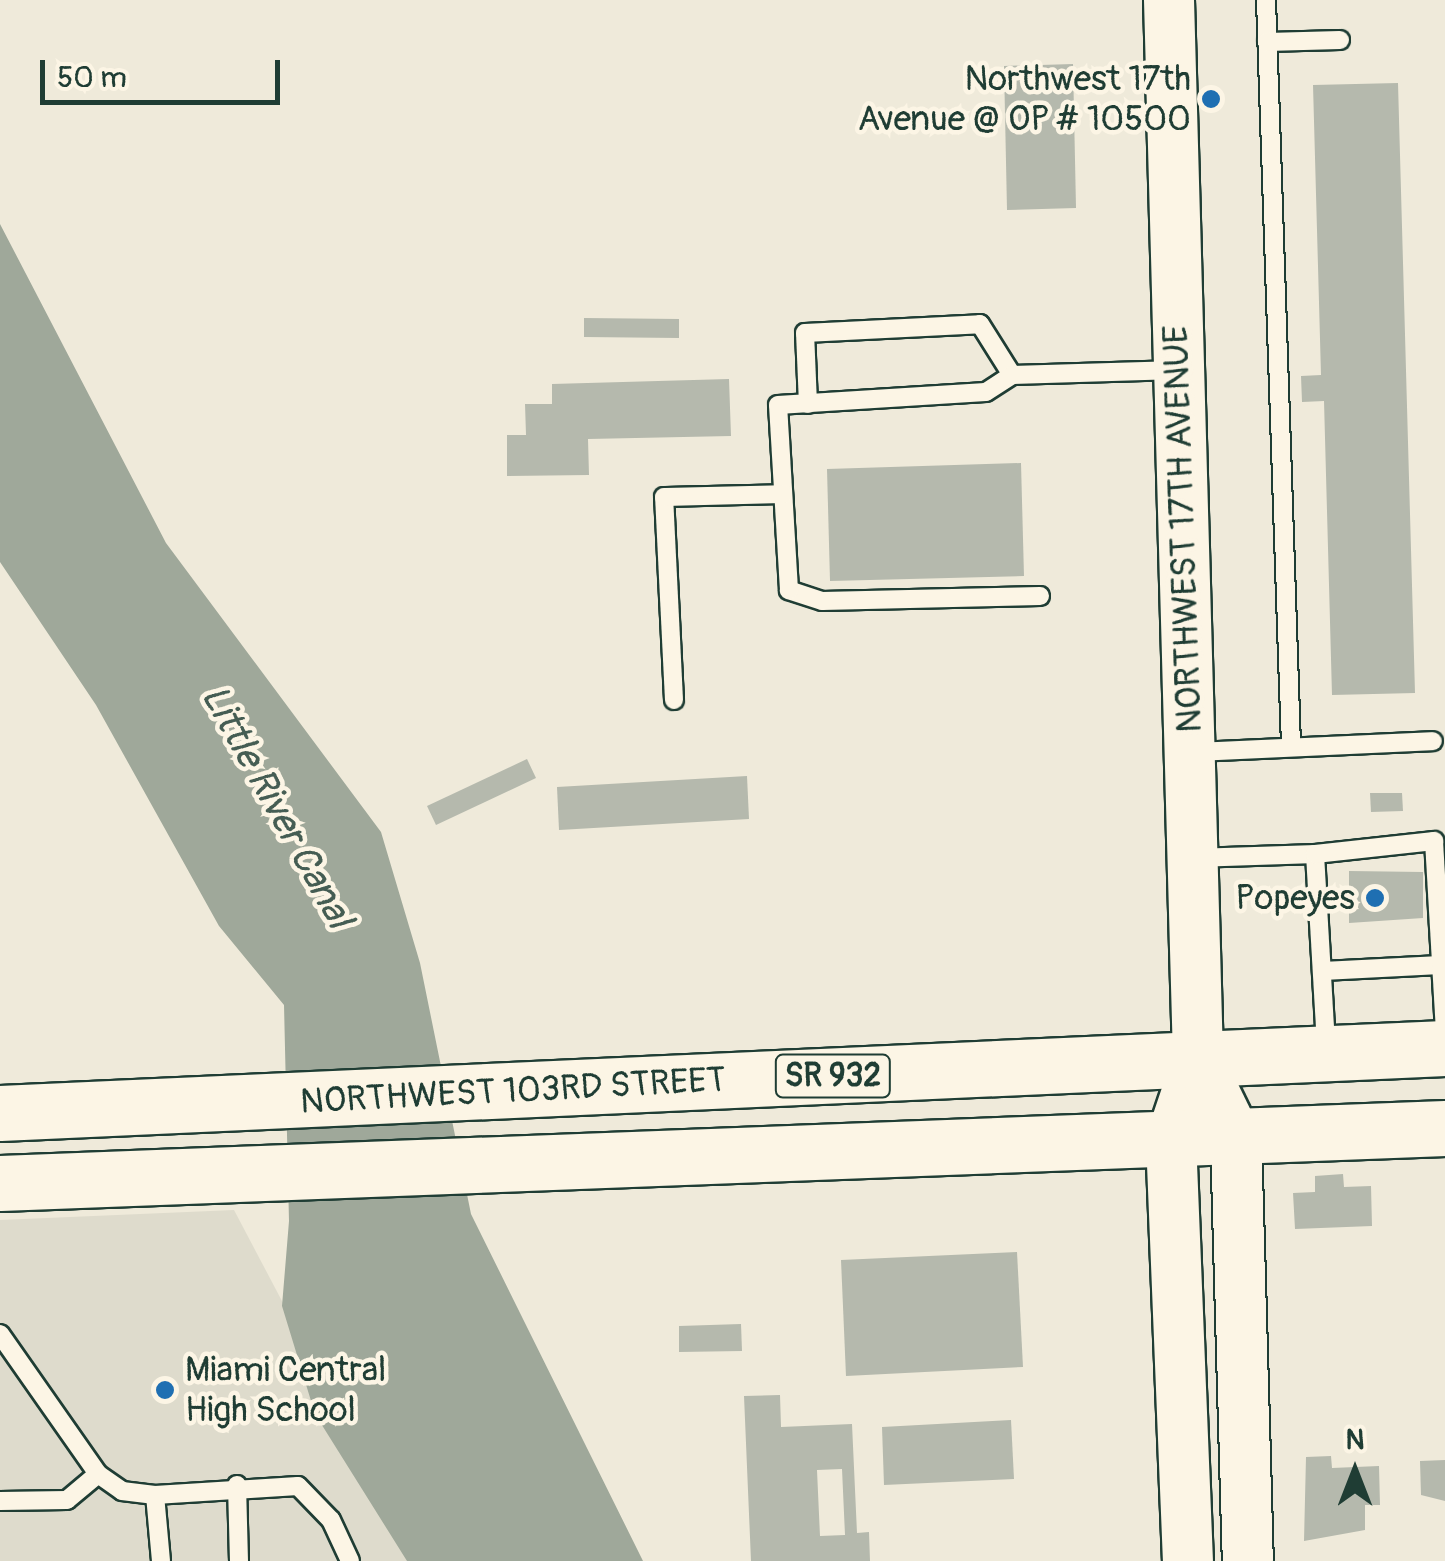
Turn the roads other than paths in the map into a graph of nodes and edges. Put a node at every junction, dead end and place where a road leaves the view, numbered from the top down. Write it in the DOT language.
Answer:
graph roads {
  1 [pos="1169,0"];
  2 [pos="1266,0"];
  3 [pos="1340,40"];
  4 [pos="1268,42"];
  5 [pos="1178,370"];
  6 [pos="1012,374"];
  7 [pos="808,404"];
  8 [pos="784,494"];
  9 [pos="1040,596"];
  10 [pos="674,700"];
  11 [pos="1433,740"];
  12 [pos="1292,748"];
  13 [pos="1189,752"];
  14 [pos="1314,854"];
  15 [pos="1192,858"];
  16 [pos="1441,965"];
  17 [pos="1322,971"];
  18 [pos="1445,1032"];
  19 [pos="1445,1048"];
  20 [pos="1326,1053"];
  21 [pos="1198,1058"];
  22 [pos="0,1113"];
  23 [pos="1445,1128"];
  24 [pos="1236,1137"];
  25 [pos="1171,1140"];
  26 [pos="0,1184"];
  27 [pos="0,1334"];
  28 [pos="98,1474"];
  29 [pos="237,1485"];
  30 [pos="156,1495"];
  31 [pos="0,1502"];
  32 [pos="161,1561"];
  33 [pos="239,1561"];
  34 [pos="350,1561"];
  35 [pos="1188,1561"];
  36 [pos="1248,1561"];
  1 -- 5 [label="main road, NORTHWEST 17TH AVENUE"];
  2 -- 4 [label="lane"];
  3 -- 4 [label="lane"];
  4 -- 12 [label="lane"];
  5 -- 6 [label="lane"];
  5 -- 13 [label="main road, NORTHWEST 17TH AVENUE"];
  6 -- 7 [label="lane"];
  6 -- 7 [label="lane"];
  7 -- 8 [label="lane"];
  8 -- 9 [label="lane"];
  8 -- 10 [label="lane"];
  11 -- 12 [label="lane"];
  12 -- 13 [label="lane"];
  13 -- 15 [label="main road, NORTHWEST 17TH AVENUE"];
  14 -- 15 [label="lane"];
  14 -- 16 [label="lane"];
  14 -- 17 [label="lane"];
  15 -- 21 [label="main road, NORTHWEST 17TH AVENUE"];
  16 -- 17 [label="lane"];
  16 -- 18 [label="lane"];
  17 -- 20 [label="lane"];
  19 -- 20 [label="main road, NORTHWEST 103RD STREET / SR 932"];
  20 -- 21 [label="main road, NORTHWEST 103RD STREET / SR 932"];
  21 -- 22 [label="main road, NORTHWEST 103RD STREET / SR 932"];
  21 -- 24 [label="main road, NORTHWEST 17TH AVENUE"];
  21 -- 25 [label="main road, NORTHWEST 17TH AVENUE"];
  23 -- 24 [label="main road, NORTHWEST 103RD STREET / SR 932"];
  24 -- 25 [label="main road, NORTHWEST 103RD STREET / SR 932"];
  24 -- 36 [label="main road, NORTHWEST 17TH AVENUE"];
  25 -- 26 [label="main road, NORTHWEST 103RD STREET / SR 932"];
  25 -- 35 [label="main road, NORTHWEST 17TH AVENUE"];
  27 -- 28 [label="lane"];
  28 -- 30 [label="lane"];
  28 -- 31 [label="lane"];
  29 -- 30 [label="lane"];
  29 -- 33 [label="lane"];
  29 -- 34 [label="lane"];
  30 -- 32 [label="lane"];
}
